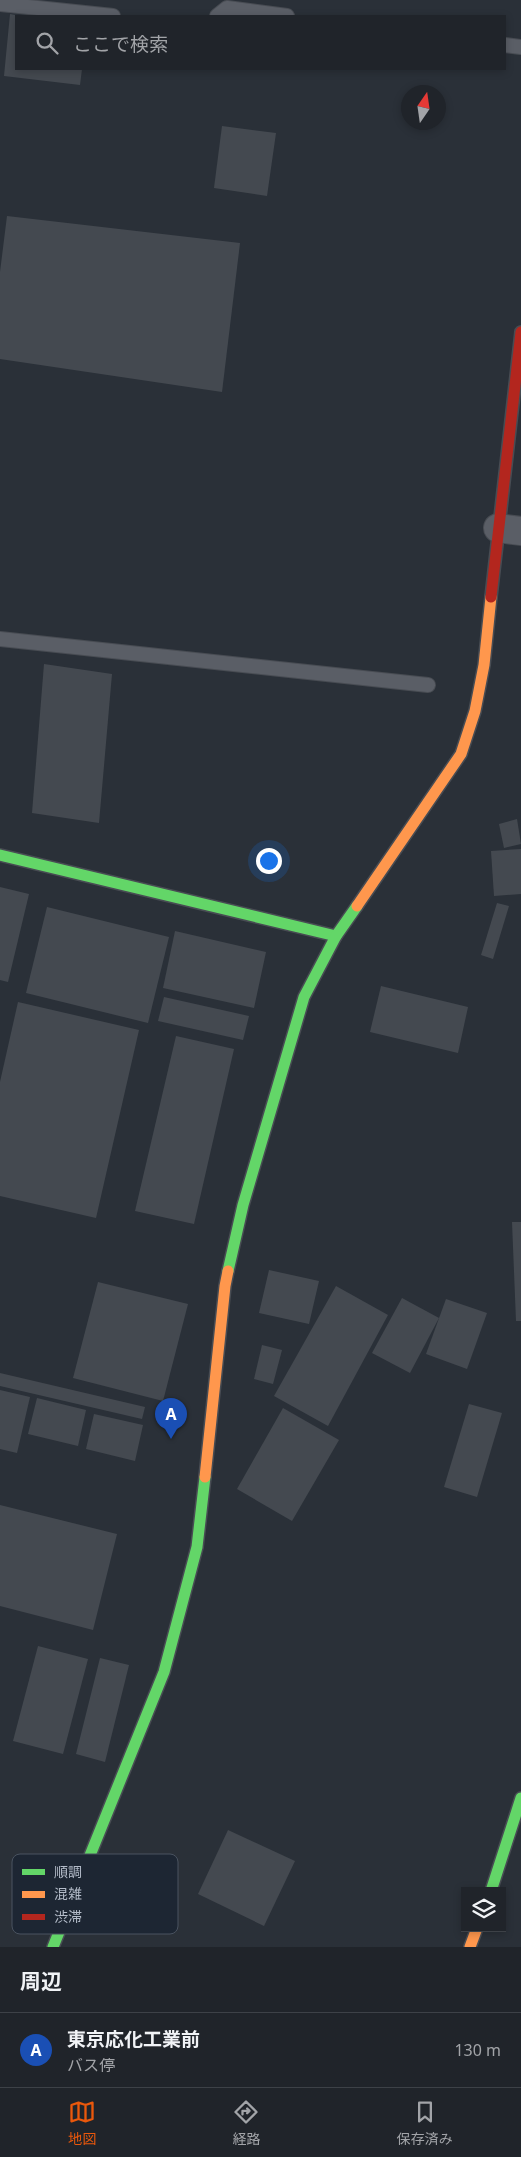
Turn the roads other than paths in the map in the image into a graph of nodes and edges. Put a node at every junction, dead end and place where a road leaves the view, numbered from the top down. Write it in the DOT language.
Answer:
graph roads {
  1 [pos="0,4"];
  2 [pos="104,15"];
  3 [pos="218,15"];
  4 [pos="280,15"];
  5 [pos="506,45"];
  6 [pos="521,47"];
  7 [pos="521,332"];
  8 [pos="509,529"];
  9 [pos="0,639"];
  10 [pos="428,685"];
  11 [pos="0,855"];
  12 [pos="336,936"];
  13 [pos="521,1798"];
  14 [pos="91,1854"];
  15 [pos="492,1887"];
  16 [pos="476,1932"];
  17 [pos="58,1934"];
  18 [pos="53,1947"];
  19 [pos="470,1947"];
  1 -- 2 [label="lane"];
  3 -- 4 [label="lane"];
  5 -- 6 [label="lane"];
  7 -- 8 [label="main road"];
  8 -- 12 [label="main road"];
  9 -- 10 [label="lane"];
  11 -- 12 [label="main road"];
  12 -- 14 [label="main road"];
  13 -- 15 [label="main road"];
  16 -- 19 [label="main road"];
  17 -- 18 [label="main road"];
}
